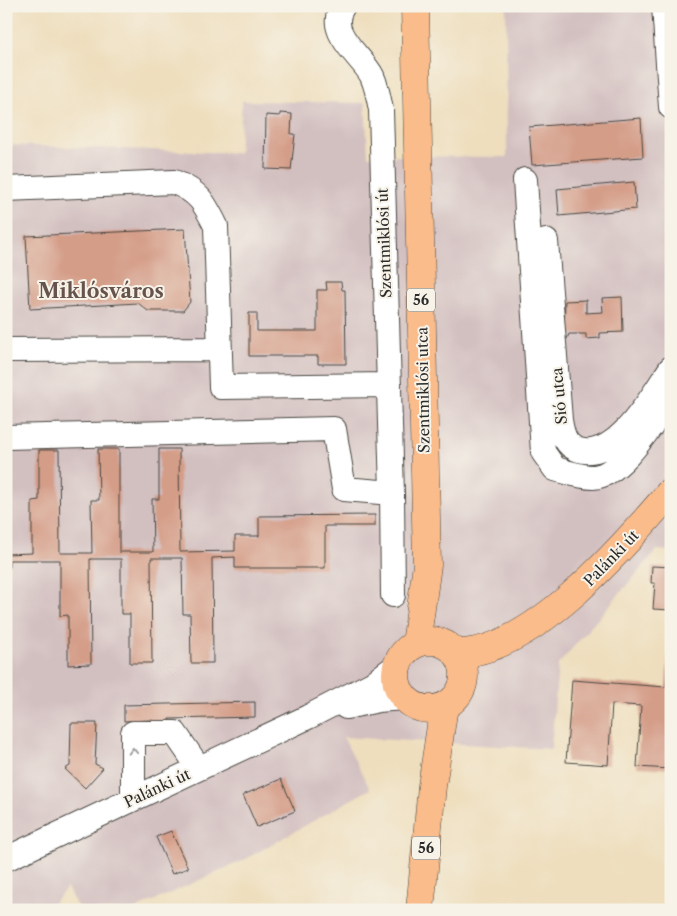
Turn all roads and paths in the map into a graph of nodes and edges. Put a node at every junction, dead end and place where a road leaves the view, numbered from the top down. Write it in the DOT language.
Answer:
graph roads {
  1 [pos="344,6"];
  2 [pos="415,6"];
  3 [pos="664,6"];
  4 [pos="671,107"];
  5 [pos="526,180"];
  6 [pos="6,189"];
  7 [pos="528,220"];
  8 [pos="220,349"];
  9 [pos="6,350"];
  10 [pos="671,368"];
  11 [pos="389,385"];
  12 [pos="671,398"];
  13 [pos="6,437"];
  14 [pos="671,491"];
  15 [pos="392,494"];
  16 [pos="393,595"];
  17 [pos="543,617"];
  18 [pos="438,647"];
  19 [pos="397,665"];
  20 [pos="464,681"];
  21 [pos="422,704"];
  22 [pos="308,717"];
  23 [pos="198,768"];
  24 [pos="133,799"];
  25 [pos="6,860"];
  26 [pos="420,910"];
  1 -- 11 [label="street, Szentmiklósi út"];
  2 -- 18 [label="main road, Szentmiklósi utca / 56"];
  3 -- 4 [label="street"];
  5 -- 7 [label="street"];
  6 -- 8 [label="street"];
  7 -- 10 [label="street, Sió utca"];
  7 -- 12 [label="street"];
  8 -- 9 [label="street"];
  8 -- 11 [label="street"];
  11 -- 15 [label="street, Szentmiklósi út"];
  13 -- 15 [label="street"];
  14 -- 17 [label="main road, Palánki út"];
  15 -- 16 [label="street, Szentmiklósi út"];
  17 -- 18 [label="main road, Palánki út"];
  17 -- 20 [label="main road, Palánki út"];
  18 -- 19 [label="main road"];
  18 -- 20 [label="main road, 56"];
  19 -- 21 [label="main road, 56"];
  19 -- 22 [label="street, Palánki út"];
  20 -- 21 [label="main road"];
  21 -- 22 [label="street, Palánki út"];
  21 -- 26 [label="main road, 56"];
  22 -- 23 [label="street, Palánki út"];
  23 -- 24 [label="street, Palánki út"];
  24 -- 23 [label="street, one-way"];
  24 -- 25 [label="street, Palánki út"];
}
